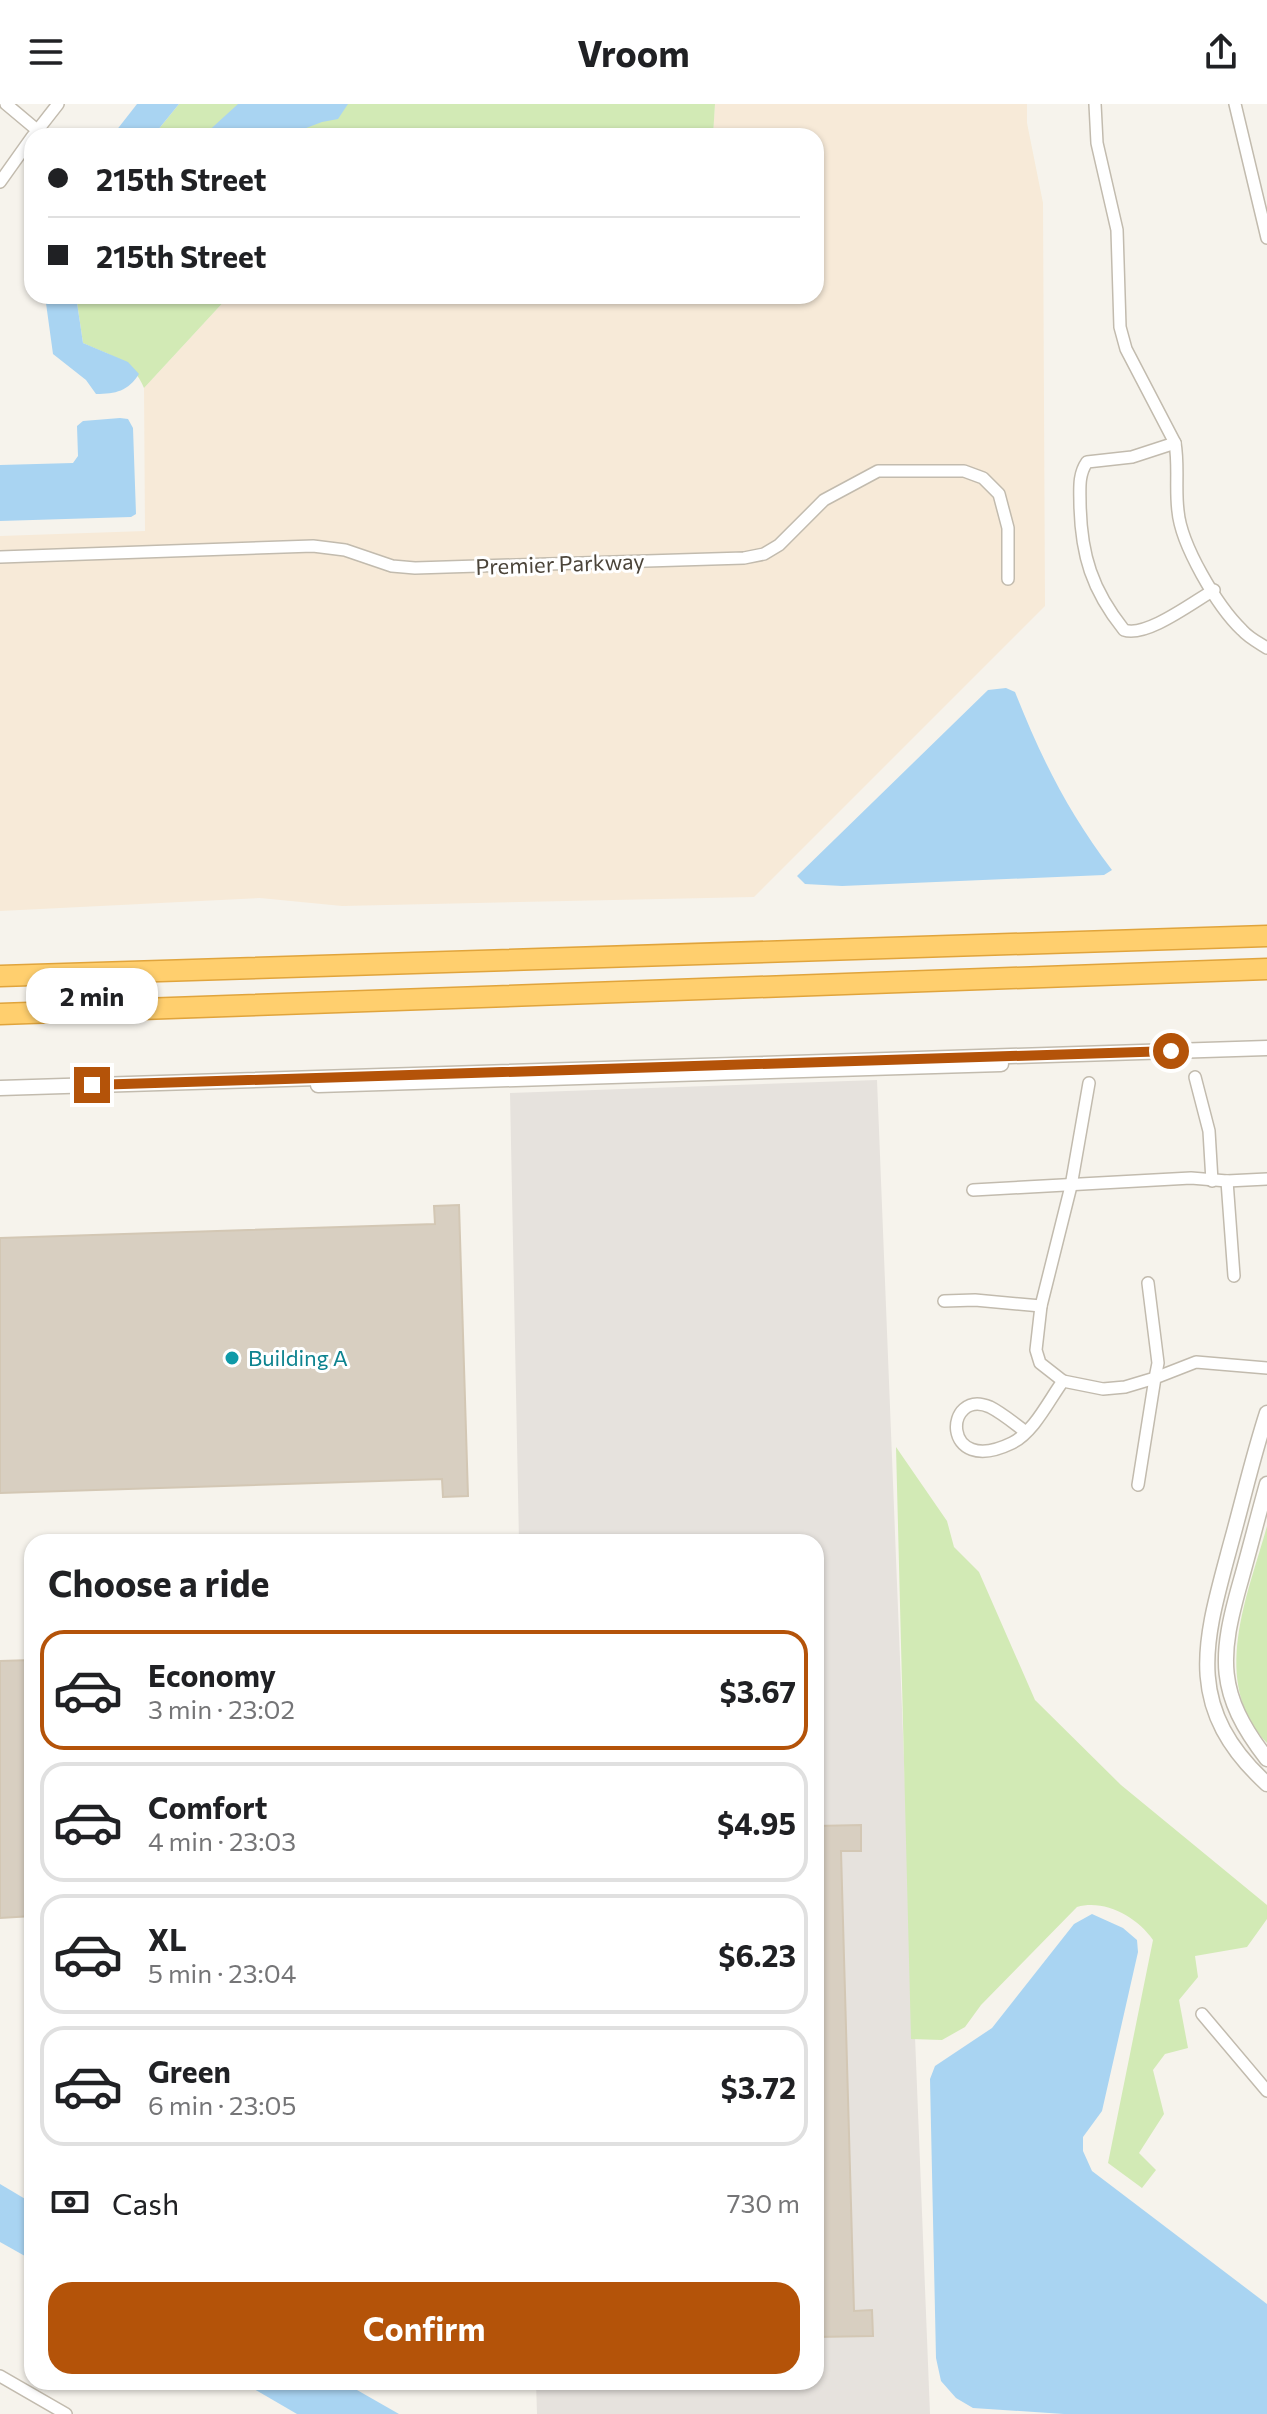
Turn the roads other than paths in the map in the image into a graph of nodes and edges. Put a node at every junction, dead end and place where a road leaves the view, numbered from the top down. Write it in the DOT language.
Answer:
graph roads {
  1 [pos="6,104"];
  2 [pos="58,104"];
  3 [pos="1095,104"];
  4 [pos="1235,104"];
  5 [pos="28,128"];
  6 [pos="39,128"];
  7 [pos="24,148"];
  8 [pos="0,182"];
  9 [pos="1267,238"];
  10 [pos="1175,443"];
  11 [pos="0,557"];
  12 [pos="1008,579"];
  13 [pos="1214,590"];
  14 [pos="1267,648"];
  15 [pos="1267,936"];
  16 [pos="1267,969"];
  17 [pos="0,976"];
  18 [pos="0,1014"];
  19 [pos="1267,1048"];
  20 [pos="1195,1077"];
  21 [pos="1089,1083"];
  22 [pos="0,1088"];
  23 [pos="1267,1179"];
  24 [pos="1212,1181"];
  25 [pos="1227,1181"];
  26 [pos="1071,1186"];
  27 [pos="973,1190"];
  28 [pos="1234,1276"];
  29 [pos="1148,1283"];
  30 [pos="944,1301"];
  31 [pos="1041,1306"];
  32 [pos="1267,1368"];
  33 [pos="1155,1378"];
  34 [pos="1063,1381"];
  35 [pos="1266,1423"];
  36 [pos="1026,1432"];
  37 [pos="1267,1484"];
  38 [pos="1138,1485"];
  39 [pos="1267,1759"];
  40 [pos="1262,1779"];
  41 [pos="1202,2014"];
  42 [pos="1267,2091"];
  43 [pos="0,2376"];
  44 [pos="24,2390"];
  45 [pos="24,2390"];
  46 [pos="66,2414"];
  1 -- 5 [label="street"];
  2 -- 6 [label="street"];
  3 -- 10 [label="street"];
  4 -- 9 [label="street"];
  7 -- 8 [label="street"];
  10 -- 13 [label="street"];
  10 -- 13 [label="street"];
  11 -- 12 [label="street, Premier Parkway"];
  13 -- 14 [label="street"];
  15 -- 17 [label="highway"];
  16 -- 18 [label="highway"];
  19 -- 22 [label="street"];
  20 -- 24 [label="street"];
  21 -- 26 [label="street"];
  23 -- 25 [label="street"];
  24 -- 25 [label="street"];
  24 -- 26 [label="street"];
  25 -- 28 [label="street"];
  26 -- 27 [label="street"];
  26 -- 31 [label="street"];
  29 -- 33 [label="street"];
  30 -- 31 [label="street"];
  31 -- 34 [label="street"];
  32 -- 33 [label="street"];
  33 -- 34 [label="street"];
  33 -- 38 [label="street"];
  34 -- 36 [label="street"];
  35 -- 40 [label="street"];
  36 -- 36 [label="street"];
  37 -- 39 [label="street"];
  41 -- 42 [label="street"];
  43 -- 44 [label="street"];
  45 -- 46 [label="street"];
}
